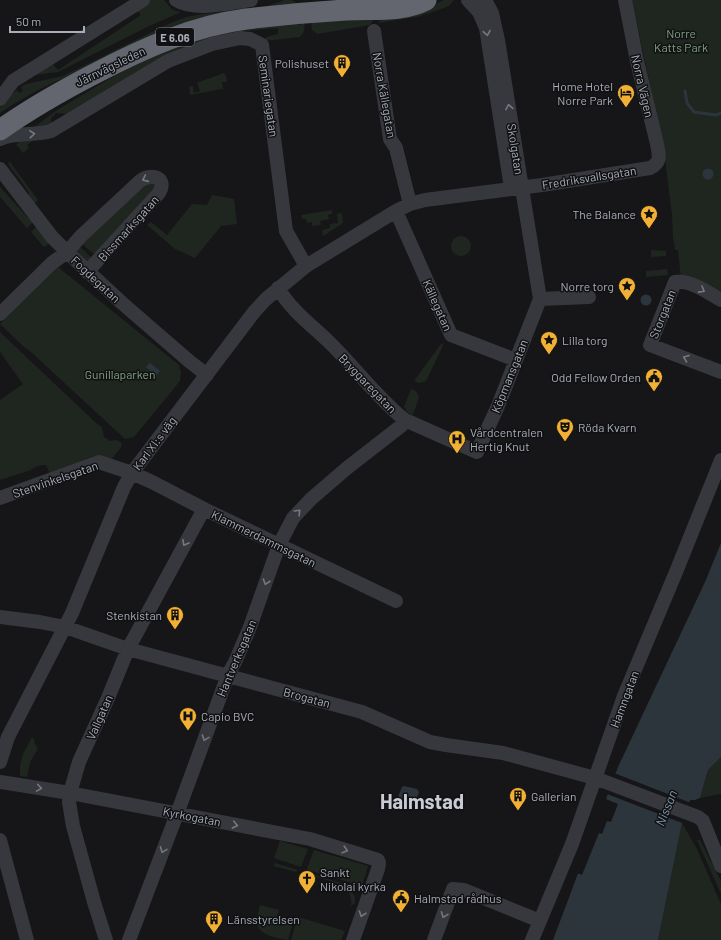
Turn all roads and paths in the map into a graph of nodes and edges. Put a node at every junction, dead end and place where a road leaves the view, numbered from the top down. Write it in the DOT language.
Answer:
graph roads {
  1 [pos="143,0"];
  2 [pos="251,0"];
  3 [pos="394,0"];
  4 [pos="426,0"];
  5 [pos="468,0"];
  6 [pos="485,0"];
  7 [pos="625,0"];
  8 [pos="179,2"];
  9 [pos="348,10"];
  10 [pos="374,31"];
  11 [pos="0,99"];
  12 [pos="0,130"];
  13 [pos="0,139"];
  14 [pos="650,168"];
  15 [pos="0,169"];
  16 [pos="517,188"];
  17 [pos="410,204"];
  18 [pos="396,211"];
  19 [pos="67,252"];
  20 [pos="306,266"];
  21 [pos="88,272"];
  22 [pos="278,288"];
  23 [pos="589,297"];
  24 [pos="540,299"];
  25 [pos="721,300"];
  26 [pos="0,314"];
  27 [pos="516,360"];
  28 [pos="721,372"];
  29 [pos="207,374"];
  30 [pos="405,420"];
  31 [pos="477,452"];
  32 [pos="721,460"];
  33 [pos="132,473"];
  34 [pos="0,498"];
  35 [pos="204,509"];
  36 [pos="279,545"];
  37 [pos="396,601"];
  38 [pos="0,618"];
  39 [pos="65,627"];
  40 [pos="128,649"];
  41 [pos="228,675"];
  42 [pos="0,762"];
  43 [pos="595,778"];
  44 [pos="0,782"];
  45 [pos="70,793"];
  46 [pos="177,814"];
  47 [pos="0,840"];
  48 [pos="721,866"];
  49 [pos="540,921"];
  50 [pos="27,940"];
  51 [pos="106,940"];
  52 [pos="129,940"];
  53 [pos="353,940"];
  54 [pos="434,940"];
  55 [pos="532,940"];
  1 -- 11 [label="street"];
  2 -- 8 [label="street"];
  3 -- 9 [label="highway, Järnvägsleden / E 6.06"];
  4 -- 9 [label="highway, Järnvägsleden / E 6.06"];
  5 -- 16 [label="street, Skolgatan, one-way"];
  16 -- 6 [label="street, Skolgatan, one-way"];
  7 -- 14 [label="street, Norra Vägen"];
  9 -- 12 [label="highway, Järnvägsleden / E 6.06"];
  10 -- 17 [label="street, Norra Källegatan"];
  13 -- 20 [label="street, Seminariegatan, one-way"];
  14 -- 16 [label="street, Fredriksvallsgatan"];
  15 -- 19 [label="street, Fogdegatan"];
  16 -- 17 [label="street, Fredriksvallsgatan"];
  16 -- 24 [label="street, Skolgatan"];
  17 -- 18 [label="street, Karl XI:s väg"];
  18 -- 20 [label="street, Karl XI:s väg"];
  18 -- 27 [label="street, Källegatan"];
  19 -- 21 [label="street, Fogdegatan"];
  21 -- 19 [label="street, Bissmarksgatan, one-way"];
  19 -- 26 [label="street, Bissmarksgatan"];
  20 -- 22 [label="street, Karl XI:s väg"];
  21 -- 29 [label="street, Fogdegatan"];
  22 -- 29 [label="street, Karl XI:s väg"];
  22 -- 30 [label="street, Bryggaregatan"];
  23 -- 24 [label="street"];
  24 -- 27 [label="street, Köpmansgatan"];
  28 -- 25 [label="street, Storgatan, one-way"];
  27 -- 31 [label="street, Köpmansgatan"];
  29 -- 33 [label="street, Karl XI:s väg"];
  30 -- 31 [label="street, Bryggaregatan"];
  36 -- 30 [label="street, Hantverksgatan, one-way"];
  32 -- 43 [label="street, Hamngatan"];
  33 -- 34 [label="street, Stenvinkelsgatan"];
  33 -- 35 [label="street, Klammerdammsgatan"];
  33 -- 39 [label="street, Karl XI:s väg"];
  35 -- 36 [label="street, Klammerdammsgatan"];
  35 -- 40 [label="street, Vallgatan, one-way"];
  36 -- 37 [label="street, Klammerdammsgatan"];
  36 -- 41 [label="street, Hantverksgatan, one-way"];
  38 -- 39 [label="street, Brogatan"];
  39 -- 40 [label="street, Brogatan"];
  39 -- 42 [label="street, Karl XI:s väg"];
  40 -- 41 [label="street, Brogatan"];
  40 -- 45 [label="street, Vallgatan"];
  41 -- 43 [label="street, Brogatan"];
  41 -- 46 [label="street, Hantverksgatan, one-way"];
  43 -- 48 [label="street, Brogatan"];
  43 -- 49 [label="street, Hamngatan"];
  44 -- 45 [label="street, Kyrkogatan, one-way"];
  45 -- 46 [label="street, Kyrkogatan"];
  45 -- 51 [label="street, Vallgatan"];
  46 -- 52 [label="street, Hantverksgatan, one-way"];
  46 -- 53 [label="street, Kyrkogatan, one-way"];
  47 -- 50 [label="street"];
  49 -- 54 [label="street, one-way"];
  49 -- 55 [label="street, Hamngatan"];
}
